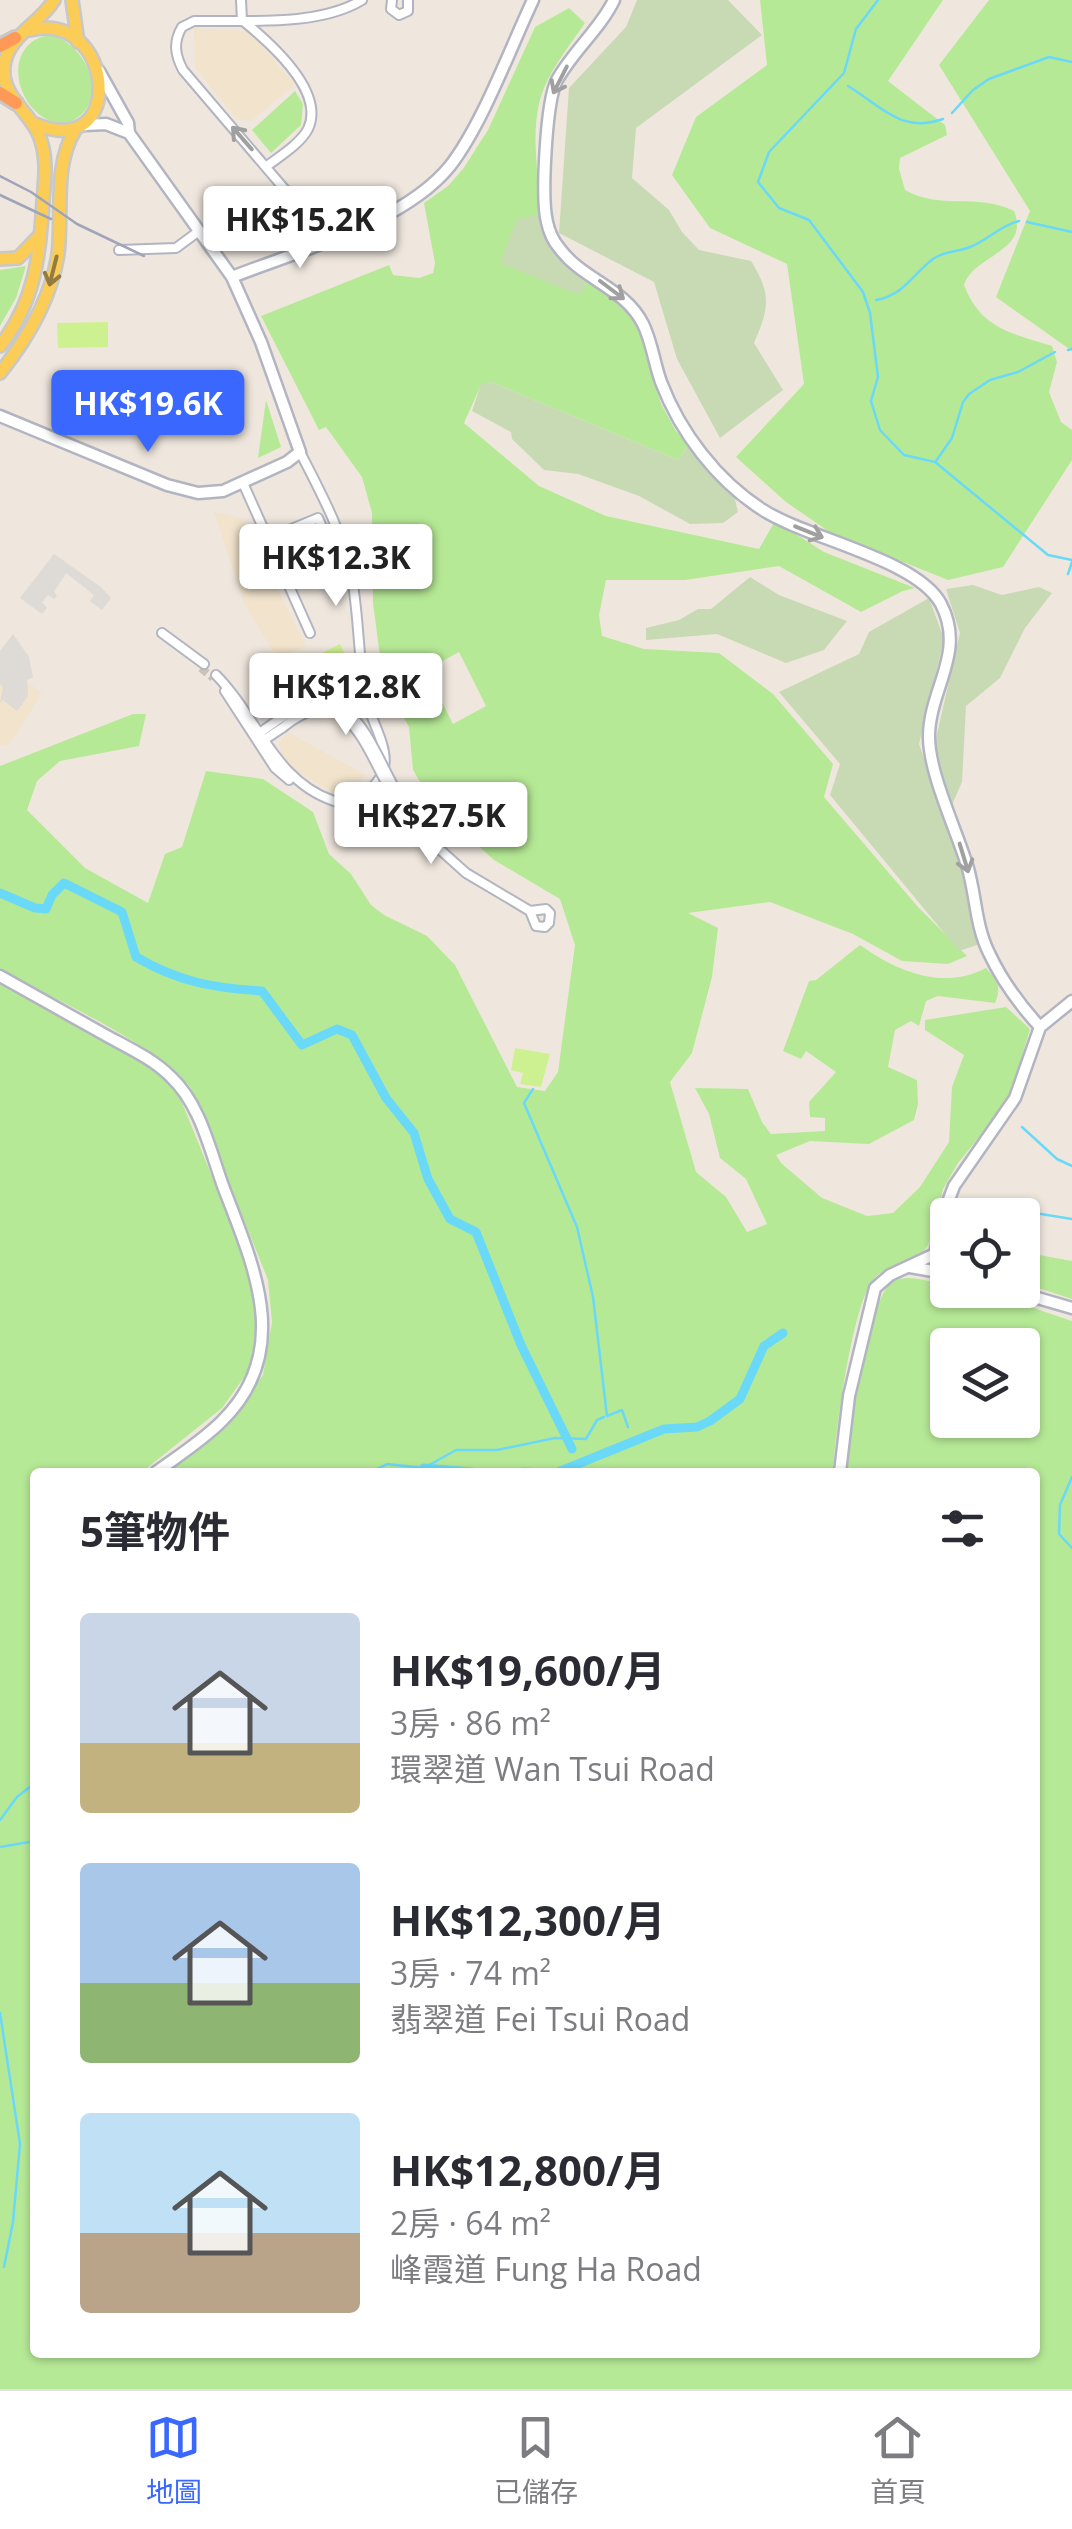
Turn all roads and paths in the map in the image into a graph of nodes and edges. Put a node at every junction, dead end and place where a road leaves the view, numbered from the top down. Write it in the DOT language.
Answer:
graph roads {
  1 [pos="54,0"];
  2 [pos="72,0"];
  3 [pos="242,0"];
  4 [pos="362,0"];
  5 [pos="392,0"];
  6 [pos="408,0"];
  7 [pos="533,0"];
  8 [pos="614,0"];
  9 [pos="242,20"];
  10 [pos="21,35"];
  11 [pos="78,42"];
  12 [pos="0,46"];
  13 [pos="98,70"];
  14 [pos="0,93"];
  15 [pos="16,103"];
  16 [pos="32,123"];
  17 [pos="80,127"];
  18 [pos="129,134"];
  19 [pos="267,166"];
  20 [pos="199,231"];
  21 [pos="41,233"];
  22 [pos="327,239"];
  23 [pos="119,250"];
  24 [pos="0,259"];
  25 [pos="232,277"];
  26 [pos="0,346"];
  27 [pos="0,373"];
  28 [pos="0,416"];
  29 [pos="300,452"];
  30 [pos="242,483"];
  31 [pos="319,519"];
  32 [pos="268,538"];
  33 [pos="310,632"];
  34 [pos="162,633"];
  35 [pos="201,664"];
  36 [pos="214,676"];
  37 [pos="260,738"];
  38 [pos="529,910"];
  39 [pos="0,976"];
  40 [pos="1072,1001"];
  41 [pos="1040,1027"];
  42 [pos="950,1198"];
  43 [pos="930,1256"];
  44 [pos="910,1267"];
  45 [pos="930,1269"];
  46 [pos="1040,1299"];
  47 [pos="1072,1308"];
  48 [pos="161,1468"];
  49 [pos="840,1468"];
  1 -- 10 [label="main road"];
  2 -- 11 [label="main road"];
  3 -- 9 [label="street"];
  4 -- 9 [label="street"];
  5 -- 6 [label="street"];
  7 -- 22 [label="street"];
  8 -- 41 [label="street, one-way"];
  9 -- 19 [label="street"];
  19 -- 9 [label="street, one-way"];
  10 -- 11 [label="main road"];
  10 -- 12 [label="highway"];
  10 -- 15 [label="main road"];
  11 -- 13 [label="main road"];
  13 -- 17 [label="main road"];
  13 -- 18 [label="street"];
  14 -- 15 [label="highway"];
  15 -- 16 [label="main road"];
  16 -- 17 [label="main road"];
  16 -- 21 [label="main road"];
  17 -- 18 [label="street"];
  17 -- 27 [label="main road, one-way"];
  18 -- 20 [label="street"];
  19 -- 22 [label="street"];
  20 -- 23 [label="street"];
  20 -- 25 [label="street"];
  21 -- 24 [label="main road"];
  21 -- 26 [label="main road"];
  22 -- 25 [label="street"];
  25 -- 29 [label="street"];
  28 -- 30 [label="street"];
  29 -- 30 [label="street"];
  29 -- 37 [label="street"];
  30 -- 32 [label="street"];
  31 -- 32 [label="street"];
  32 -- 33 [label="street"];
  34 -- 35 [label="street"];
  36 -- 37 [label="street"];
  37 -- 38 [label="street, bridge"];
  39 -- 48 [label="street"];
  40 -- 41 [label="street"];
  41 -- 42 [label="street"];
  43 -- 44 [label="street"];
  44 -- 45 [label="street"];
  44 -- 49 [label="street"];
  46 -- 47 [label="street"];
}
